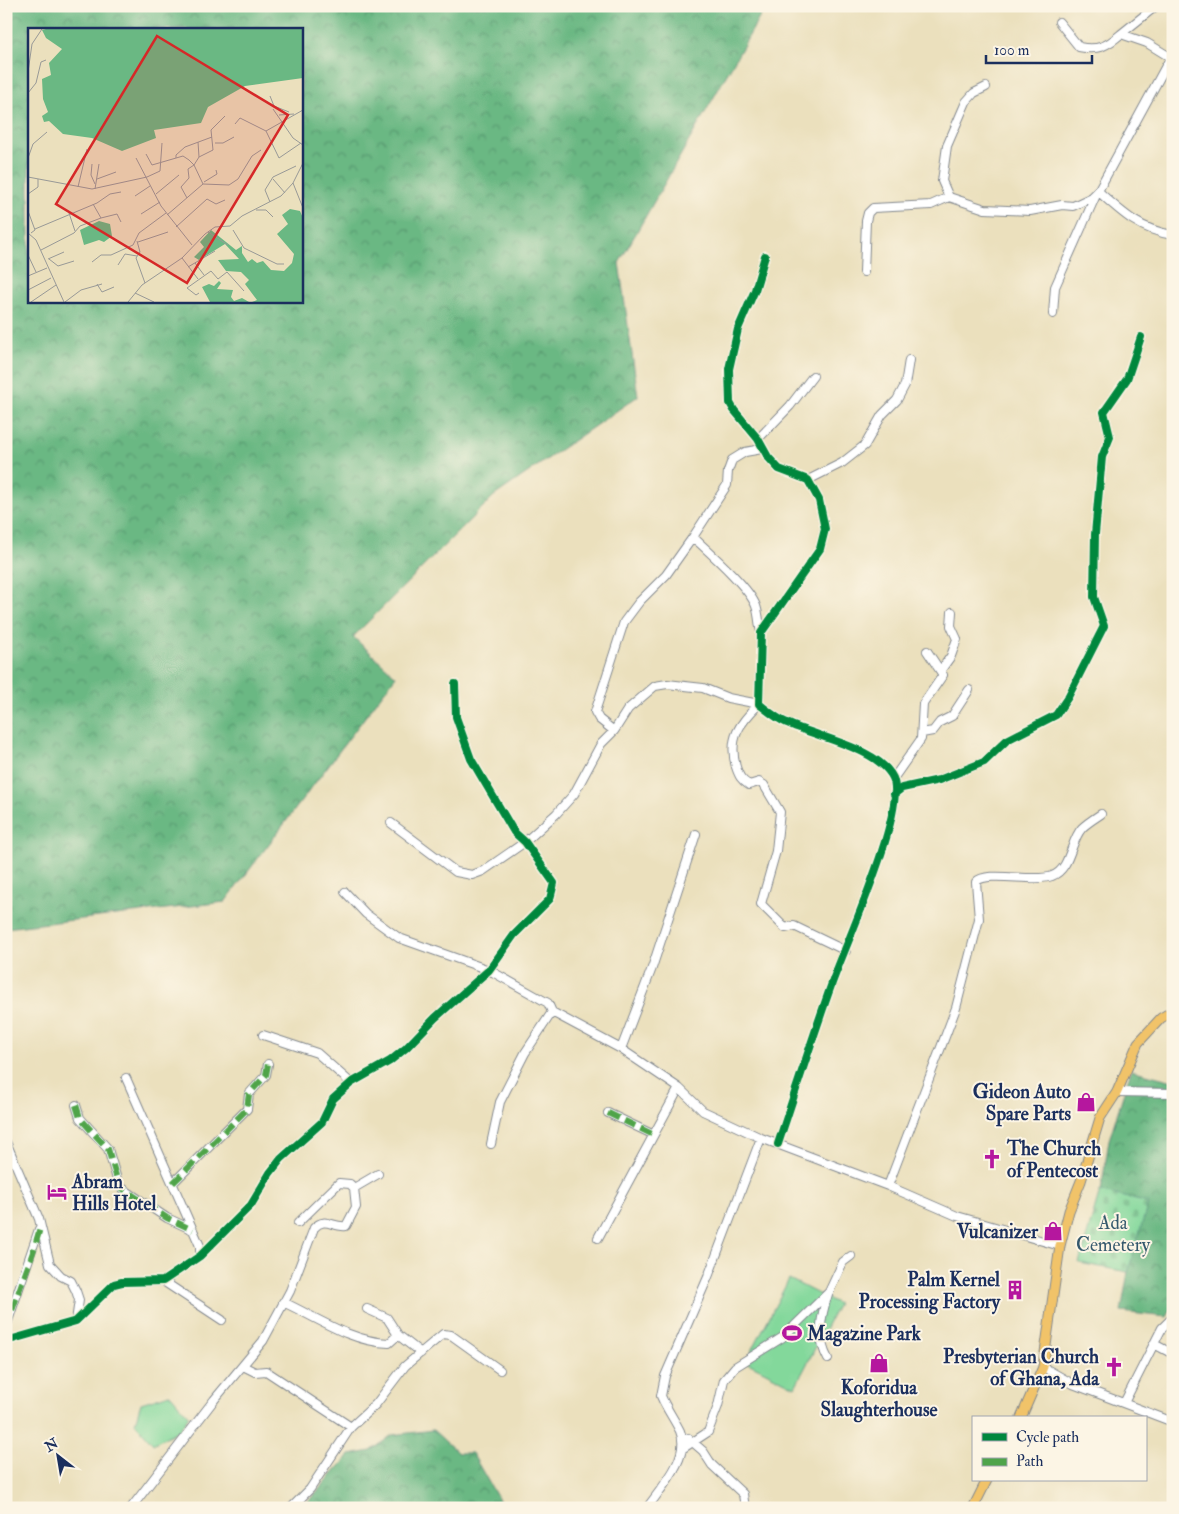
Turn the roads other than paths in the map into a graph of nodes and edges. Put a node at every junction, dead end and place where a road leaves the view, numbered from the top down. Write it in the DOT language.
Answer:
graph roads {
  1 [pos="1156,6"];
  2 [pos="1059,22"];
  3 [pos="1122,34"];
  4 [pos="1172,57"];
  5 [pos="986,87"];
  6 [pos="1098,191"];
  7 [pos="949,197"];
  8 [pos="1173,234"];
  9 [pos="765,256"];
  10 [pos="864,272"];
  11 [pos="1053,314"];
  12 [pos="1141,337"];
  13 [pos="909,360"];
  14 [pos="813,376"];
  15 [pos="758,439"];
  16 [pos="762,448"];
  17 [pos="808,480"];
  18 [pos="693,537"];
  19 [pos="952,612"];
  20 [pos="761,633"];
  21 [pos="927,651"];
  22 [pos="941,670"];
  23 [pos="456,684"];
  24 [pos="970,690"];
  25 [pos="759,704"];
  26 [pos="614,730"];
  27 [pos="922,733"];
  28 [pos="893,779"];
  29 [pos="894,794"];
  30 [pos="1101,814"];
  31 [pos="391,823"];
  32 [pos="696,834"];
  33 [pos="525,842"];
  34 [pos="346,892"];
  35 [pos="846,951"];
  36 [pos="489,970"];
  37 [pos="1173,1011"];
  38 [pos="552,1012"];
  39 [pos="263,1035"];
  40 [pos="621,1049"];
  41 [pos="268,1064"];
  42 [pos="126,1078"];
  43 [pos="351,1082"];
  44 [pos="679,1088"];
  45 [pos="1117,1092"];
  46 [pos="1173,1093"];
  47 [pos="76,1105"];
  48 [pos="608,1113"];
  49 [pos="652,1134"];
  50 [pos="761,1138"];
  51 [pos="6,1142"];
  52 [pos="491,1144"];
  53 [pos="778,1144"];
  54 [pos="378,1174"];
  55 [pos="173,1183"];
  56 [pos="888,1186"];
  57 [pos="354,1188"];
  58 [pos="298,1223"];
  59 [pos="40,1225"];
  60 [pos="193,1230"];
  61 [pos="598,1238"];
  62 [pos="200,1246"];
  63 [pos="210,1246"];
  64 [pos="1060,1246"];
  65 [pos="200,1256"];
  66 [pos="851,1256"];
  67 [pos="163,1281"];
  68 [pos="829,1292"];
  69 [pos="283,1302"];
  70 [pos="367,1309"];
  71 [pos="1173,1317"];
  72 [pos="222,1320"];
  73 [pos="76,1321"];
  74 [pos="6,1327"];
  75 [pos="398,1335"];
  76 [pos="6,1341"];
  77 [pos="1154,1344"];
  78 [pos="421,1353"];
  79 [pos="1173,1354"];
  80 [pos="828,1359"];
  81 [pos="243,1366"];
  82 [pos="1043,1367"];
  83 [pos="500,1370"];
  84 [pos="1124,1403"];
  85 [pos="1023,1416"];
  86 [pos="1173,1422"];
  87 [pos="351,1427"];
  88 [pos="680,1432"];
  89 [pos="691,1441"];
  90 [pos="682,1449"];
  91 [pos="986,1482"];
  92 [pos="131,1508"];
  93 [pos="291,1508"];
  94 [pos="647,1508"];
  95 [pos="745,1508"];
  96 [pos="973,1508"];
  1 -- 3 [label="street"];
  2 -- 3 [label="street"];
  3 -- 4 [label="street"];
  4 -- 6 [label="street"];
  5 -- 7 [label="street"];
  6 -- 7 [label="street"];
  6 -- 8 [label="street"];
  6 -- 11 [label="street"];
  7 -- 10 [label="street"];
  9 -- 15 [label="street"];
  12 -- 29 [label="street"];
  13 -- 17 [label="street"];
  14 -- 15 [label="street"];
  15 -- 16 [label="street"];
  16 -- 17 [label="street"];
  16 -- 18 [label="street"];
  17 -- 20 [label="street"];
  18 -- 20 [label="street"];
  18 -- 26 [label="street"];
  19 -- 22 [label="street"];
  20 -- 25 [label="street"];
  21 -- 22 [label="street"];
  22 -- 27 [label="street"];
  23 -- 33 [label="street"];
  24 -- 27 [label="street"];
  25 -- 26 [label="street"];
  25 -- 28 [label="street"];
  25 -- 35 [label="street"];
  26 -- 33 [label="street"];
  27 -- 28 [label="street"];
  28 -- 29 [label="street"];
  29 -- 35 [label="street"];
  30 -- 56 [label="street"];
  31 -- 33 [label="street"];
  32 -- 40 [label="street"];
  33 -- 36 [label="street"];
  34 -- 36 [label="street"];
  35 -- 53 [label="street"];
  36 -- 38 [label="street"];
  36 -- 43 [label="street"];
  37 -- 45 [label="main road"];
  38 -- 40 [label="street"];
  38 -- 52 [label="street"];
  39 -- 43 [label="street"];
  40 -- 44 [label="street"];
  41 -- 55 [label="street"];
  42 -- 55 [label="street"];
  43 -- 63 [label="street"];
  44 -- 49 [label="street"];
  44 -- 50 [label="street"];
  45 -- 46 [label="street"];
  45 -- 64 [label="main road"];
  47 -- 60 [label="street"];
  48 -- 49 [label="street"];
  49 -- 61 [label="street"];
  50 -- 53 [label="street"];
  50 -- 88 [label="street"];
  51 -- 59 [label="street"];
  53 -- 56 [label="street"];
  54 -- 57 [label="street"];
  55 -- 60 [label="street"];
  56 -- 64 [label="street"];
  57 -- 58 [label="street"];
  57 -- 69 [label="street"];
  59 -- 73 [label="street"];
  59 -- 74 [label="street"];
  60 -- 62 [label="street"];
  62 -- 63 [label="street"];
  62 -- 65 [label="street"];
  63 -- 65 [label="street"];
  64 -- 82 [label="main road"];
  65 -- 67 [label="street"];
  66 -- 68 [label="street"];
  67 -- 72 [label="street"];
  67 -- 73 [label="street"];
  68 -- 80 [label="street"];
  68 -- 89 [label="street"];
  69 -- 75 [label="street"];
  69 -- 81 [label="street"];
  70 -- 75 [label="street"];
  71 -- 77 [label="street"];
  73 -- 76 [label="street"];
  75 -- 78 [label="street"];
  77 -- 79 [label="street"];
  77 -- 84 [label="street"];
  78 -- 83 [label="street"];
  78 -- 87 [label="street"];
  81 -- 87 [label="street"];
  81 -- 92 [label="street"];
  82 -- 84 [label="street"];
  82 -- 85 [label="main road"];
  84 -- 86 [label="street"];
  87 -- 93 [label="street"];
  88 -- 89 [label="street"];
  88 -- 90 [label="street"];
  89 -- 90 [label="street"];
  89 -- 95 [label="street"];
  90 -- 94 [label="street"];
  91 -- 96 [label="main road"];
}
